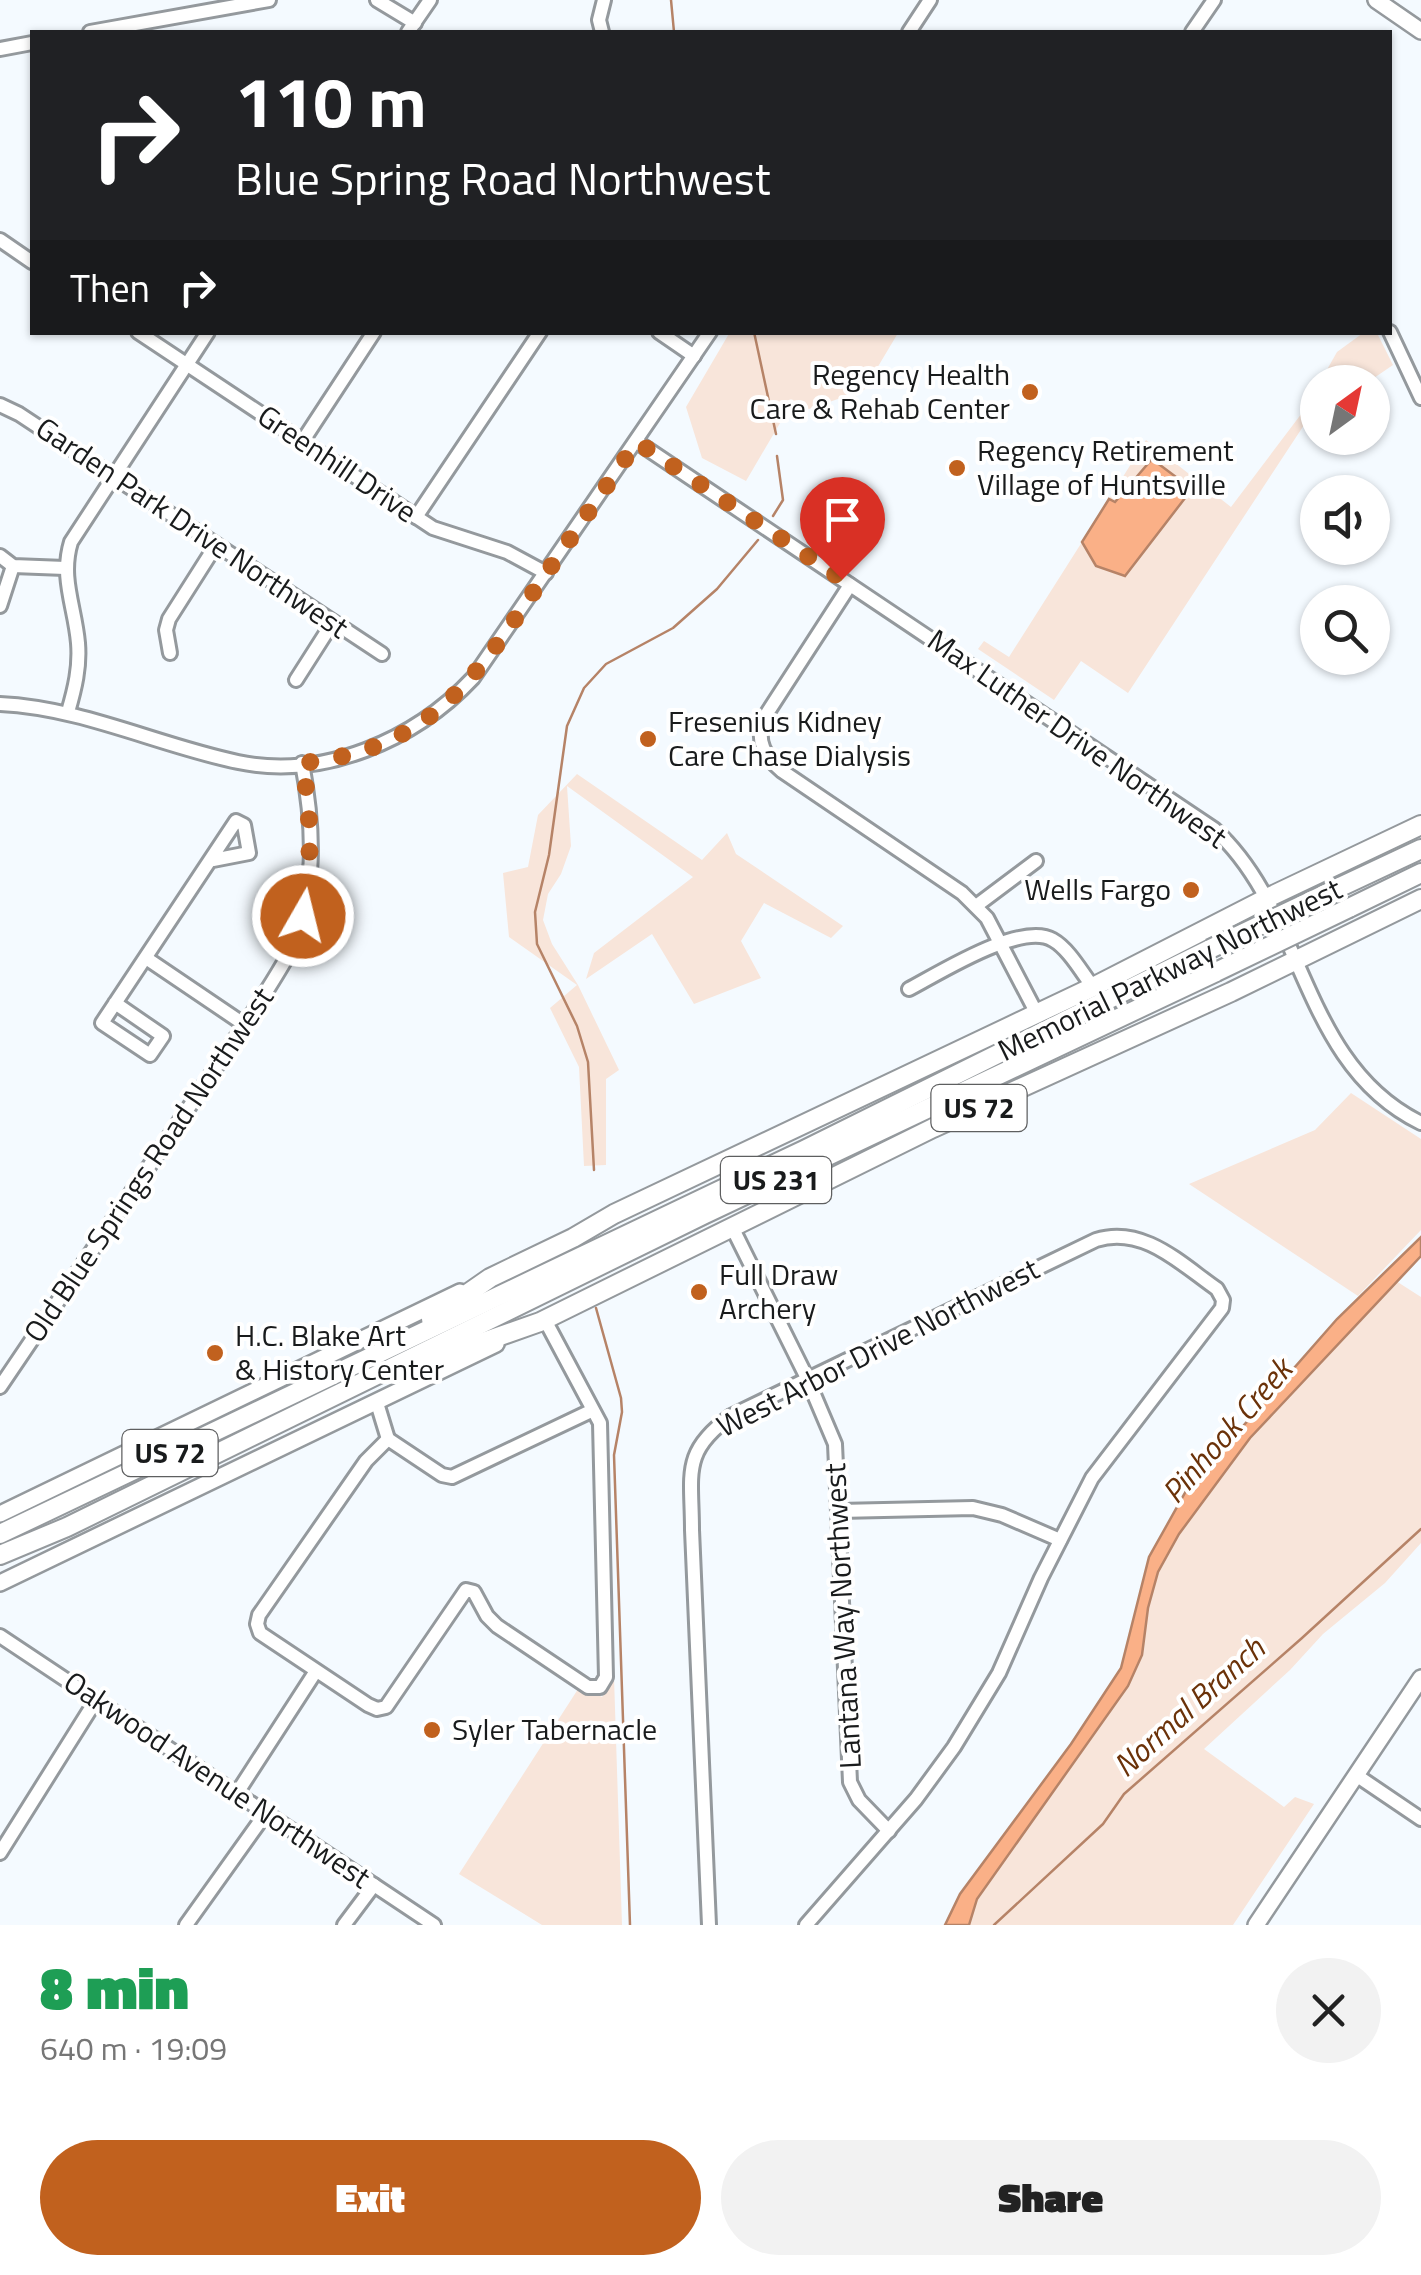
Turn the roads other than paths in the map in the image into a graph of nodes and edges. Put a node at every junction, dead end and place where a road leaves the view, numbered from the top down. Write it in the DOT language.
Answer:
graph roads {
  1 [pos="268,0"];
  2 [pos="377,0"];
  3 [pos="430,0"];
  4 [pos="604,0"];
  5 [pos="930,0"];
  6 [pos="1214,0"];
  7 [pos="1376,0"];
  8 [pos="167,26"];
  9 [pos="412,28"];
  10 [pos="116,30"];
  11 [pos="602,30"];
  12 [pos="909,30"];
  13 [pos="1193,30"];
  14 [pos="1421,31"];
  15 [pos="30,43"];
  16 [pos="0,49"];
  17 [pos="0,240"];
  18 [pos="30,261"];
  19 [pos="142,335"];
  20 [pos="206,335"];
  21 [pos="372,335"];
  22 [pos="538,335"];
  23 [pos="663,335"];
  24 [pos="708,335"];
  25 [pos="1391,335"];
  26 [pos="694,356"];
  27 [pos="187,365"];
  28 [pos="1421,398"];
  29 [pos="0,405"];
  30 [pos="302,442"];
  31 [pos="637,442"];
  32 [pos="113,476"];
  33 [pos="416,517"];
  34 [pos="216,545"];
  35 [pos="0,556"];
  36 [pos="13,566"];
  37 [pos="65,568"];
  38 [pos="546,574"];
  39 [pos="850,584"];
  40 [pos="0,606"];
  41 [pos="333,622"];
  42 [pos="170,653"];
  43 [pos="382,654"];
  44 [pos="296,680"];
  45 [pos="0,704"];
  46 [pos="68,712"];
  47 [pos="302,763"];
  48 [pos="1421,825"];
  49 [pos="1421,848"];
  50 [pos="213,860"];
  51 [pos="1036,862"];
  52 [pos="1333,866"];
  53 [pos="1421,873"];
  54 [pos="1266,898"];
  55 [pos="1421,899"];
  56 [pos="976,906"];
  57 [pos="1366,927"];
  58 [pos="1192,935"];
  59 [pos="999,942"];
  60 [pos="146,958"];
  61 [pos="1294,963"];
  62 [pos="1094,987"];
  63 [pos="909,989"];
  64 [pos="1223,996"];
  65 [pos="114,1003"];
  66 [pos="1036,1012"];
  67 [pos="245,1025"];
  68 [pos="966,1070"];
  69 [pos="828,1113"];
  70 [pos="1421,1122"];
  71 [pos="733,1228"];
  72 [pos="490,1278"];
  73 [pos="542,1321"];
  74 [pos="341,1373"];
  75 [pos="807,1378"];
  76 [pos="0,1387"];
  77 [pos="338,1394"];
  78 [pos="377,1403"];
  79 [pos="591,1411"];
  80 [pos="388,1439"];
  81 [pos="839,1510"];
  82 [pos="0,1514"];
  83 [pos="0,1534"];
  84 [pos="1060,1540"];
  85 [pos="0,1556"];
  86 [pos="0,1580"];
  87 [pos="0,1636"];
  88 [pos="316,1672"];
  89 [pos="1421,1678"];
  90 [pos="96,1700"];
  91 [pos="1356,1775"];
  92 [pos="236,1793"];
  93 [pos="266,1813"];
  94 [pos="1421,1819"];
  95 [pos="889,1832"];
  96 [pos="0,1853"];
  97 [pos="374,1885"];
  98 [pos="394,1898"];
  99 [pos="186,1925"];
  100 [pos="344,1925"];
  101 [pos="424,1925"];
  102 [pos="434,1925"];
  103 [pos="709,1925"];
  104 [pos="806,1925"];
  105 [pos="1256,1925"];
  1 -- 8 [label="street"];
  2 -- 9 [label="street"];
  3 -- 9 [label="street"];
  4 -- 11 [label="street"];
  5 -- 12 [label="street"];
  6 -- 13 [label="street"];
  7 -- 14 [label="main road"];
  8 -- 10 [label="street"];
  15 -- 16 [label="street"];
  17 -- 18 [label="street"];
  19 -- 27 [label="street, Greenhill Drive"];
  20 -- 27 [label="street"];
  21 -- 30 [label="street"];
  22 -- 33 [label="street"];
  23 -- 26 [label="street"];
  24 -- 26 [label="street"];
  25 -- 28 [label="street"];
  26 -- 31 [label="street"];
  27 -- 30 [label="street, Greenhill Drive"];
  27 -- 32 [label="street"];
  29 -- 32 [label="street, Garden Park Drive Northwest"];
  30 -- 33 [label="street, Greenhill Drive"];
  31 -- 38 [label="street"];
  31 -- 39 [label="street, Max Luther Drive Northwest"];
  32 -- 34 [label="street, Garden Park Drive Northwest"];
  32 -- 37 [label="street"];
  33 -- 38 [label="street, Greenhill Drive"];
  34 -- 41 [label="street, Garden Park Drive Northwest"];
  34 -- 42 [label="street"];
  35 -- 36 [label="street"];
  36 -- 37 [label="street"];
  36 -- 40 [label="street"];
  37 -- 46 [label="street"];
  38 -- 47 [label="street"];
  39 -- 54 [label="street, Max Luther Drive Northwest"];
  39 -- 56 [label="street"];
  41 -- 43 [label="street, Garden Park Drive Northwest"];
  41 -- 44 [label="street"];
  45 -- 46 [label="street"];
  46 -- 47 [label="street"];
  47 -- 67 [label="street, Old Blue Springs Road Northwest"];
  48 -- 52 [label="highway, US 72"];
  49 -- 68 [label="highway, Memorial Parkway Northwest / US 231, bridge"];
  50 -- 60 [label="street"];
  51 -- 56 [label="street"];
  52 -- 54 [label="highway, US 72"];
  52 -- 57 [label="highway"];
  53 -- 77 [label="highway, Memorial Parkway Northwest / US 231, bridge"];
  54 -- 58 [label="highway, US 72"];
  54 -- 61 [label="street, Max Luther Drive Northwest"];
  55 -- 57 [label="highway, US 72"];
  56 -- 59 [label="street"];
  57 -- 61 [label="highway, US 72"];
  58 -- 62 [label="highway, US 72"];
  58 -- 64 [label="highway"];
  59 -- 62 [label="street"];
  59 -- 63 [label="street"];
  59 -- 66 [label="street"];
  60 -- 65 [label="street"];
  60 -- 67 [label="street"];
  61 -- 64 [label="highway, US 72"];
  61 -- 70 [label="street, Max Luther Drive Northwest"];
  62 -- 66 [label="highway, US 72"];
  64 -- 71 [label="highway, US 72"];
  65 -- 65 [label="street"];
  66 -- 69 [label="highway, US 72"];
  67 -- 76 [label="street, Old Blue Springs Road Northwest"];
  68 -- 69 [label="highway"];
  68 -- 74 [label="highway, Memorial Parkway Northwest / US 231"];
  69 -- 72 [label="highway, US 72"];
  71 -- 73 [label="highway, US 72"];
  71 -- 75 [label="street, Lantana Way Northwest"];
  72 -- 74 [label="highway, US 72"];
  72 -- 82 [label="main road"];
  73 -- 77 [label="highway, US 72"];
  73 -- 78 [label="main road"];
  73 -- 79 [label="street"];
  74 -- 83 [label="highway, Memorial Parkway Northwest / US 72"];
  75 -- 81 [label="street, Lantana Way Northwest"];
  75 -- 84 [label="street, West Arbor Drive Northwest"];
  75 -- 103 [label="street, West Arbor Drive Northwest"];
  77 -- 85 [label="highway, Memorial Parkway Northwest / US 72"];
  78 -- 80 [label="street"];
  78 -- 86 [label="main road"];
  79 -- 80 [label="street"];
  79 -- 88 [label="street"];
  80 -- 88 [label="street"];
  81 -- 84 [label="street"];
  81 -- 95 [label="street, Lantana Way Northwest"];
  84 -- 95 [label="street"];
  87 -- 90 [label="street, Oakwood Avenue Northwest"];
  88 -- 92 [label="street"];
  89 -- 91 [label="main road"];
  90 -- 92 [label="street, Oakwood Avenue Northwest"];
  90 -- 96 [label="street"];
  91 -- 94 [label="street"];
  91 -- 105 [label="main road"];
  92 -- 93 [label="street, Oakwood Avenue Northwest"];
  93 -- 97 [label="street, Oakwood Avenue Northwest"];
  93 -- 99 [label="street"];
  95 -- 104 [label="street"];
  97 -- 98 [label="street, Oakwood Avenue Northwest"];
  97 -- 100 [label="street"];
  98 -- 101 [label="street"];
  98 -- 102 [label="street, Oakwood Avenue Northwest"];
}
